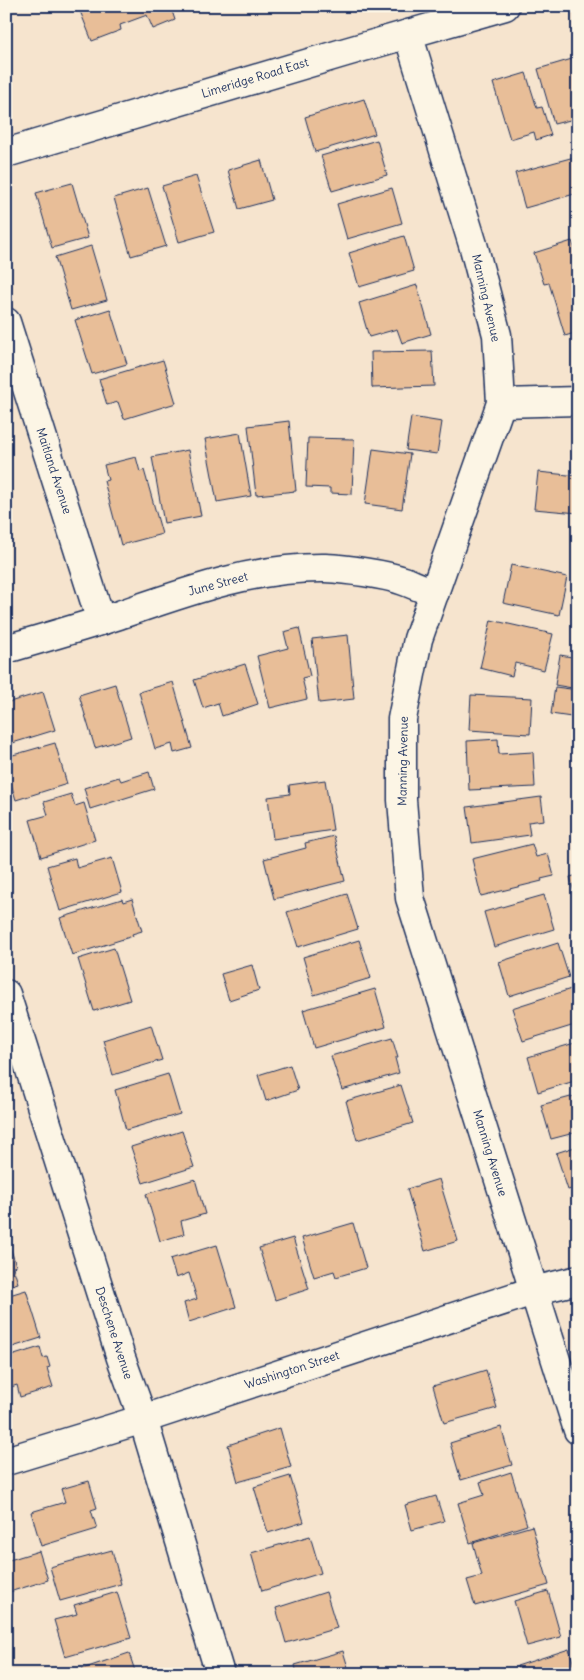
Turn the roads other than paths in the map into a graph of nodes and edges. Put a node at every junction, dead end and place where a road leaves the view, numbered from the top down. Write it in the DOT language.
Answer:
graph roads {
  1 [pos="497,7"];
  2 [pos="408,34"];
  3 [pos="6,152"];
  4 [pos="6,322"];
  5 [pos="578,401"];
  6 [pos="501,404"];
  7 [pos="435,592"];
  8 [pos="101,621"];
  9 [pos="6,649"];
  10 [pos="6,994"];
  11 [pos="578,1280"];
  12 [pos="533,1292"];
  13 [pos="143,1419"];
  14 [pos="578,1430"];
  15 [pos="6,1461"];
  16 [pos="220,1674"];
  1 -- 2 [label="street, Limeridge Road East"];
  2 -- 3 [label="street, Limeridge Road East"];
  2 -- 6 [label="street, Manning Avenue"];
  4 -- 8 [label="street, Maitland Avenue"];
  5 -- 6 [label="street"];
  6 -- 7 [label="street, Manning Avenue"];
  7 -- 8 [label="street, June Street"];
  7 -- 12 [label="street, Manning Avenue"];
  8 -- 9 [label="street, June Street"];
  10 -- 13 [label="street, Deschene Avenue"];
  11 -- 12 [label="street, Washington Street"];
  12 -- 13 [label="street, Washington Street"];
  12 -- 14 [label="street, Manning Avenue"];
  13 -- 15 [label="street, Washington Street"];
  13 -- 16 [label="street, Deschene Avenue"];
}
